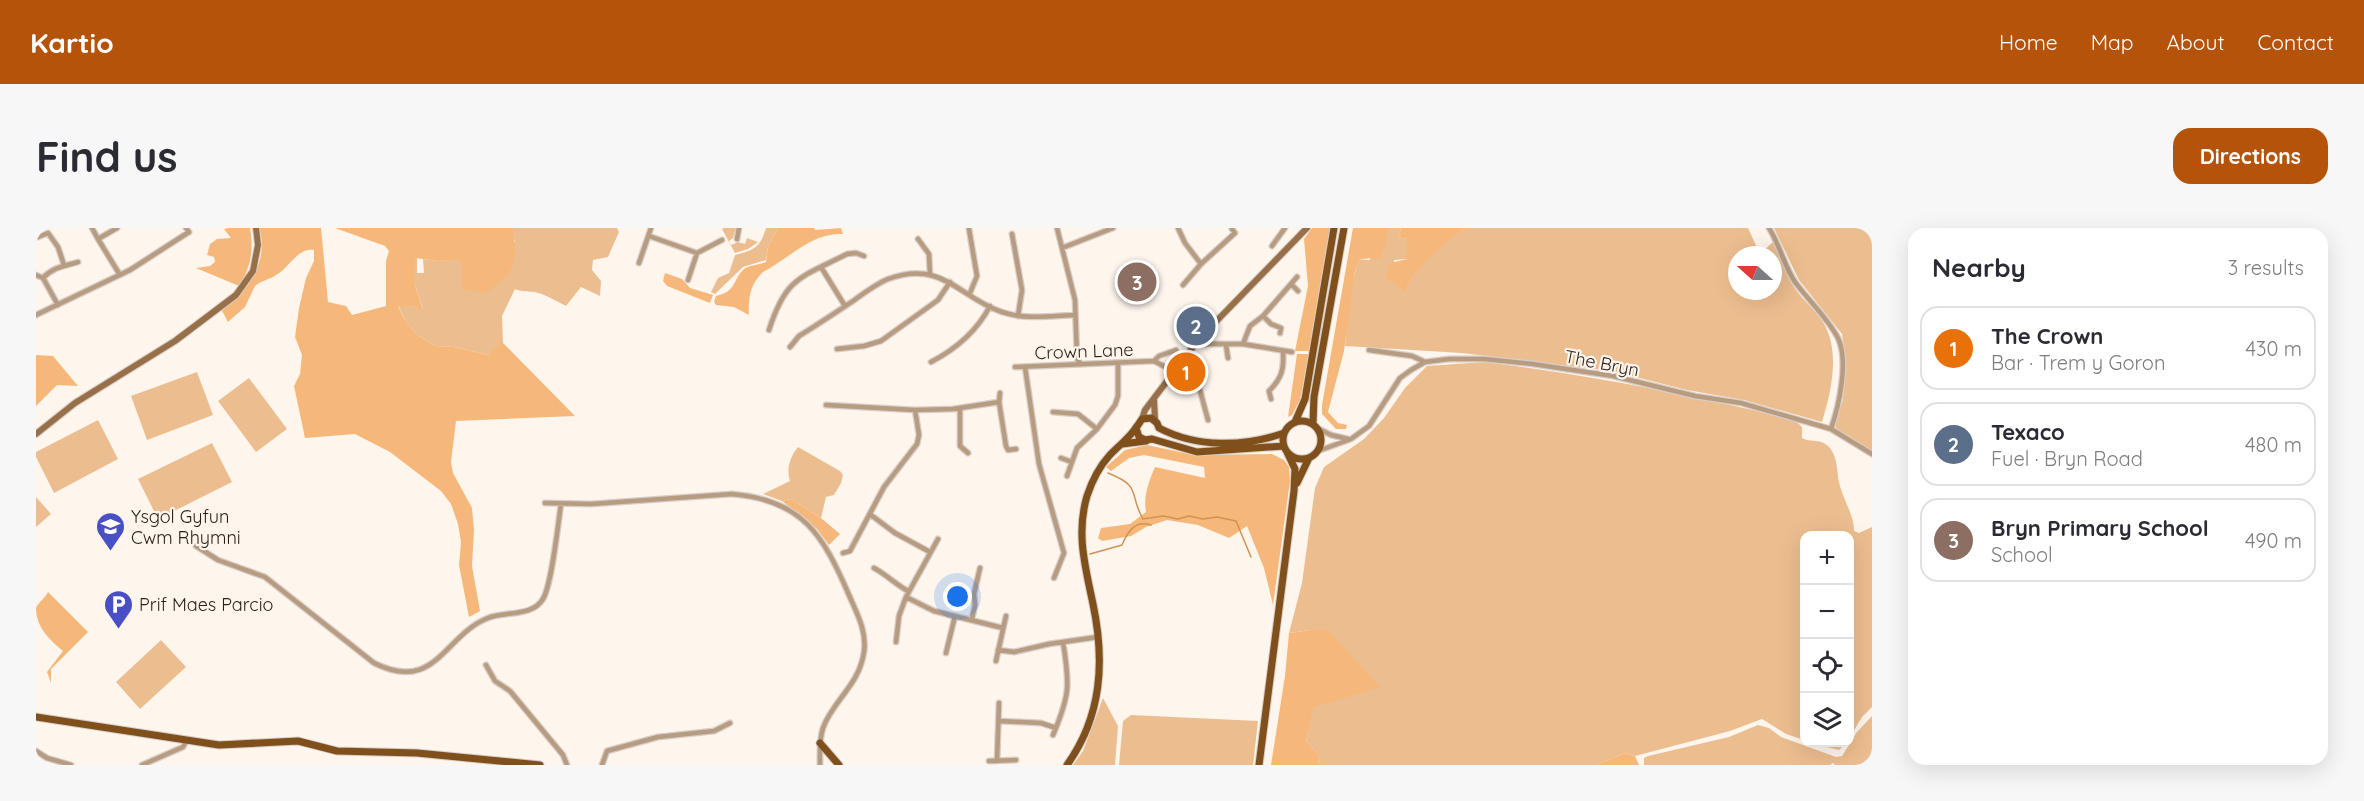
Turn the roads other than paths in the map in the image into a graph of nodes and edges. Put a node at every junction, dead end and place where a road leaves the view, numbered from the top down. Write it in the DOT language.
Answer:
graph roads {
  1 [pos="92,228"];
  2 [pos="117,228"];
  3 [pos="186,228"];
  4 [pos="256,228"];
  5 [pos="651,228"];
  6 [pos="739,228"];
  7 [pos="1057,228"];
  8 [pos="1113,228"];
  9 [pos="1178,228"];
  10 [pos="1285,228"];
  11 [pos="1307,228"];
  12 [pos="1334,228"];
  13 [pos="1344,228"];
  14 [pos="1769,228"];
  15 [pos="969,229"];
  16 [pos="1232,229"];
  17 [pos="1012,234"];
  18 [pos="649,236"];
  19 [pos="38,237"];
  20 [pos="98,239"];
  21 [pos="737,239"];
  22 [pos="918,239"];
  23 [pos="722,240"];
  24 [pos="731,242"];
  25 [pos="745,242"];
  26 [pos="1272,246"];
  27 [pos="1062,248"];
  28 [pos="697,253"];
  29 [pos="864,256"];
  30 [pos="78,262"];
  31 [pos="639,263"];
  32 [pos="1201,264"];
  33 [pos="64,265"];
  34 [pos="821,267"];
  35 [pos="36,275"];
  36 [pos="120,275"];
  37 [pos="930,275"];
  38 [pos="1297,277"];
  39 [pos="43,278"];
  40 [pos="688,280"];
  41 [pos="950,282"];
  42 [pos="1291,284"];
  43 [pos="1183,285"];
  44 [pos="1298,291"];
  45 [pos="970,293"];
  46 [pos="58,305"];
  47 [pos="845,306"];
  48 [pos="990,306"];
  49 [pos="36,315"];
  50 [pos="1075,315"];
  51 [pos="1018,316"];
  52 [pos="1263,316"];
  53 [pos="769,330"];
  54 [pos="1280,333"];
  55 [pos="1199,339"];
  56 [pos="1243,344"];
  57 [pos="1226,345"];
  58 [pos="790,347"];
  59 [pos="837,349"];
  60 [pos="1176,350"];
  61 [pos="1369,350"];
  62 [pos="1283,351"];
  63 [pos="1292,352"];
  64 [pos="1185,355"];
  65 [pos="1228,358"];
  66 [pos="1154,361"];
  67 [pos="931,362"];
  68 [pos="1425,362"];
  69 [pos="1080,363"];
  70 [pos="1118,364"];
  71 [pos="1025,367"];
  72 [pos="1015,368"];
  73 [pos="1173,371"];
  74 [pos="1000,393"];
  75 [pos="1154,399"];
  76 [pos="1271,399"];
  77 [pos="999,402"];
  78 [pos="826,405"];
  79 [pos="960,408"];
  80 [pos="915,410"];
  81 [pos="1053,412"];
  82 [pos="1142,419"];
  83 [pos="1155,420"];
  84 [pos="1208,420"];
  85 [pos="1295,422"];
  86 [pos="1313,423"];
  87 [pos="1137,426"];
  88 [pos="1159,428"];
  89 [pos="1097,429"];
  90 [pos="1319,429"];
  91 [pos="1831,429"];
  92 [pos="1284,433"];
  93 [pos="36,434"];
  94 [pos="1351,439"];
  95 [pos="1151,440"];
  96 [pos="1122,444"];
  97 [pos="960,446"];
  98 [pos="953,447"];
  99 [pos="1016,448"];
  100 [pos="1286,449"];
  101 [pos="1318,451"];
  102 [pos="968,453"];
  103 [pos="1872,454"];
  104 [pos="1061,458"];
  105 [pos="1308,458"];
  106 [pos="1072,462"];
  107 [pos="1067,476"];
  108 [pos="1294,491"];
  109 [pos="545,503"];
  110 [pos="561,504"];
  111 [pos="871,515"];
  112 [pos="938,538"];
  113 [pos="196,546"];
  114 [pos="930,552"];
  115 [pos="843,553"];
  116 [pos="874,568"];
  117 [pos="980,568"];
  118 [pos="1054,578"];
  119 [pos="907,594"];
  120 [pos="954,616"];
  121 [pos="1006,616"];
  122 [pos="972,620"];
  123 [pos="1003,628"];
  124 [pos="1098,637"];
  125 [pos="896,642"];
  126 [pos="1063,642"];
  127 [pos="998,650"];
  128 [pos="946,653"];
  129 [pos="996,661"];
  130 [pos="486,666"];
  131 [pos="999,703"];
  132 [pos="36,717"];
  133 [pos="999,721"];
  134 [pos="730,723"];
  135 [pos="1056,728"];
  136 [pos="1053,735"];
  137 [pos="187,740"];
  138 [pos="820,743"];
  139 [pos="36,751"];
  140 [pos="1016,760"];
  141 [pos="989,761"];
  142 [pos="997,761"];
  143 [pos="71,765"];
  144 [pos="142,765"];
  145 [pos="540,765"];
  146 [pos="567,765"];
  147 [pos="602,765"];
  148 [pos="820,765"];
  149 [pos="839,765"];
  150 [pos="1067,765"];
  151 [pos="1259,765"];
  1 -- 20 [label="street"];
  2 -- 20 [label="street"];
  3 -- 36 [label="street"];
  4 -- 93 [label="main road"];
  5 -- 18 [label="street"];
  6 -- 21 [label="street"];
  7 -- 27 [label="street"];
  8 -- 27 [label="street"];
  9 -- 32 [label="street"];
  10 -- 26 [label="street"];
  11 -- 55 [label="main road"];
  12 -- 85 [label="main road"];
  13 -- 86 [label="main road"];
  14 -- 91 [label="street"];
  15 -- 45 [label="street"];
  16 -- 32 [label="street"];
  17 -- 51 [label="street"];
  18 -- 28 [label="street"];
  18 -- 31 [label="street"];
  19 -- 33 [label="street"];
  20 -- 36 [label="street"];
  21 -- 24 [label="street"];
  21 -- 25 [label="street"];
  22 -- 37 [label="street"];
  23 -- 28 [label="street"];
  27 -- 50 [label="street"];
  28 -- 40 [label="street"];
  29 -- 34 [label="street"];
  30 -- 33 [label="street"];
  32 -- 43 [label="street"];
  33 -- 39 [label="street"];
  34 -- 47 [label="street"];
  34 -- 53 [label="street"];
  35 -- 39 [label="street"];
  36 -- 46 [label="street"];
  37 -- 41 [label="street"];
  37 -- 47 [label="street"];
  38 -- 42 [label="street"];
  39 -- 46 [label="street"];
  41 -- 45 [label="street"];
  41 -- 59 [label="street"];
  42 -- 44 [label="street"];
  42 -- 52 [label="street"];
  45 -- 48 [label="street"];
  46 -- 49 [label="street"];
  47 -- 58 [label="street"];
  48 -- 51 [label="street"];
  48 -- 67 [label="street"];
  50 -- 51 [label="street"];
  50 -- 69 [label="street"];
  52 -- 54 [label="street"];
  52 -- 56 [label="street"];
  55 -- 57 [label="street"];
  55 -- 64 [label="main road"];
  56 -- 57 [label="street"];
  56 -- 62 [label="street"];
  57 -- 65 [label="street"];
  60 -- 66 [label="street, Crown Lane"];
  61 -- 68 [label="street"];
  62 -- 63 [label="street"];
  62 -- 76 [label="street"];
  64 -- 73 [label="main road"];
  64 -- 84 [label="street"];
  66 -- 70 [label="street, Crown Lane"];
  66 -- 73 [label="street, Crown Lane"];
  68 -- 91 [label="street, The Bryn"];
  68 -- 94 [label="street, The Bryn"];
  69 -- 70 [label="street, Crown Lane"];
  69 -- 71 [label="street, Crown Lane"];
  70 -- 89 [label="street"];
  71 -- 72 [label="street, Crown Lane"];
  71 -- 118 [label="street"];
  73 -- 75 [label="main road"];
  74 -- 77 [label="street"];
  75 -- 82 [label="main road"];
  75 -- 83 [label="main road"];
  77 -- 79 [label="street"];
  77 -- 99 [label="street"];
  78 -- 80 [label="street"];
  79 -- 80 [label="street"];
  79 -- 97 [label="street"];
  80 -- 111 [label="street"];
  81 -- 89 [label="street"];
  82 -- 83 [label="main road"];
  82 -- 87 [label="main road"];
  83 -- 88 [label="main road"];
  85 -- 86 [label="main road"];
  85 -- 92 [label="main road"];
  86 -- 90 [label="main road"];
  87 -- 95 [label="main road"];
  87 -- 96 [label="main road"];
  88 -- 92 [label="main road"];
  88 -- 95 [label="main road"];
  89 -- 106 [label="street"];
  90 -- 94 [label="street"];
  90 -- 101 [label="main road"];
  91 -- 103 [label="street, The Bryn"];
  92 -- 100 [label="main road"];
  94 -- 101 [label="street, The Bryn"];
  95 -- 96 [label="main road"];
  95 -- 100 [label="main road"];
  96 -- 124 [label="main road"];
  97 -- 98 [label="street"];
  97 -- 102 [label="street"];
  100 -- 105 [label="main road"];
  100 -- 108 [label="main road"];
  101 -- 105 [label="main road"];
  104 -- 106 [label="street"];
  105 -- 108 [label="main road"];
  106 -- 107 [label="street"];
  108 -- 151 [label="main road"];
  109 -- 110 [label="street"];
  110 -- 113 [label="street"];
  110 -- 138 [label="street"];
  111 -- 114 [label="street"];
  111 -- 115 [label="street"];
  112 -- 114 [label="street"];
  114 -- 119 [label="street"];
  116 -- 119 [label="street"];
  117 -- 122 [label="street"];
  119 -- 120 [label="street"];
  119 -- 125 [label="street"];
  120 -- 122 [label="street"];
  120 -- 128 [label="street"];
  121 -- 123 [label="street"];
  122 -- 123 [label="street"];
  123 -- 127 [label="street"];
  124 -- 126 [label="street"];
  124 -- 150 [label="main road"];
  126 -- 127 [label="street"];
  126 -- 135 [label="street"];
  127 -- 129 [label="street"];
  130 -- 146 [label="street"];
  131 -- 133 [label="street"];
  132 -- 137 [label="main road"];
  133 -- 135 [label="street"];
  133 -- 142 [label="street"];
  134 -- 147 [label="street"];
  135 -- 136 [label="street"];
  137 -- 144 [label="street"];
  137 -- 145 [label="main road"];
  138 -- 148 [label="street"];
  138 -- 149 [label="main road"];
  139 -- 143 [label="street"];
  140 -- 142 [label="street"];
  141 -- 142 [label="street"];
}
